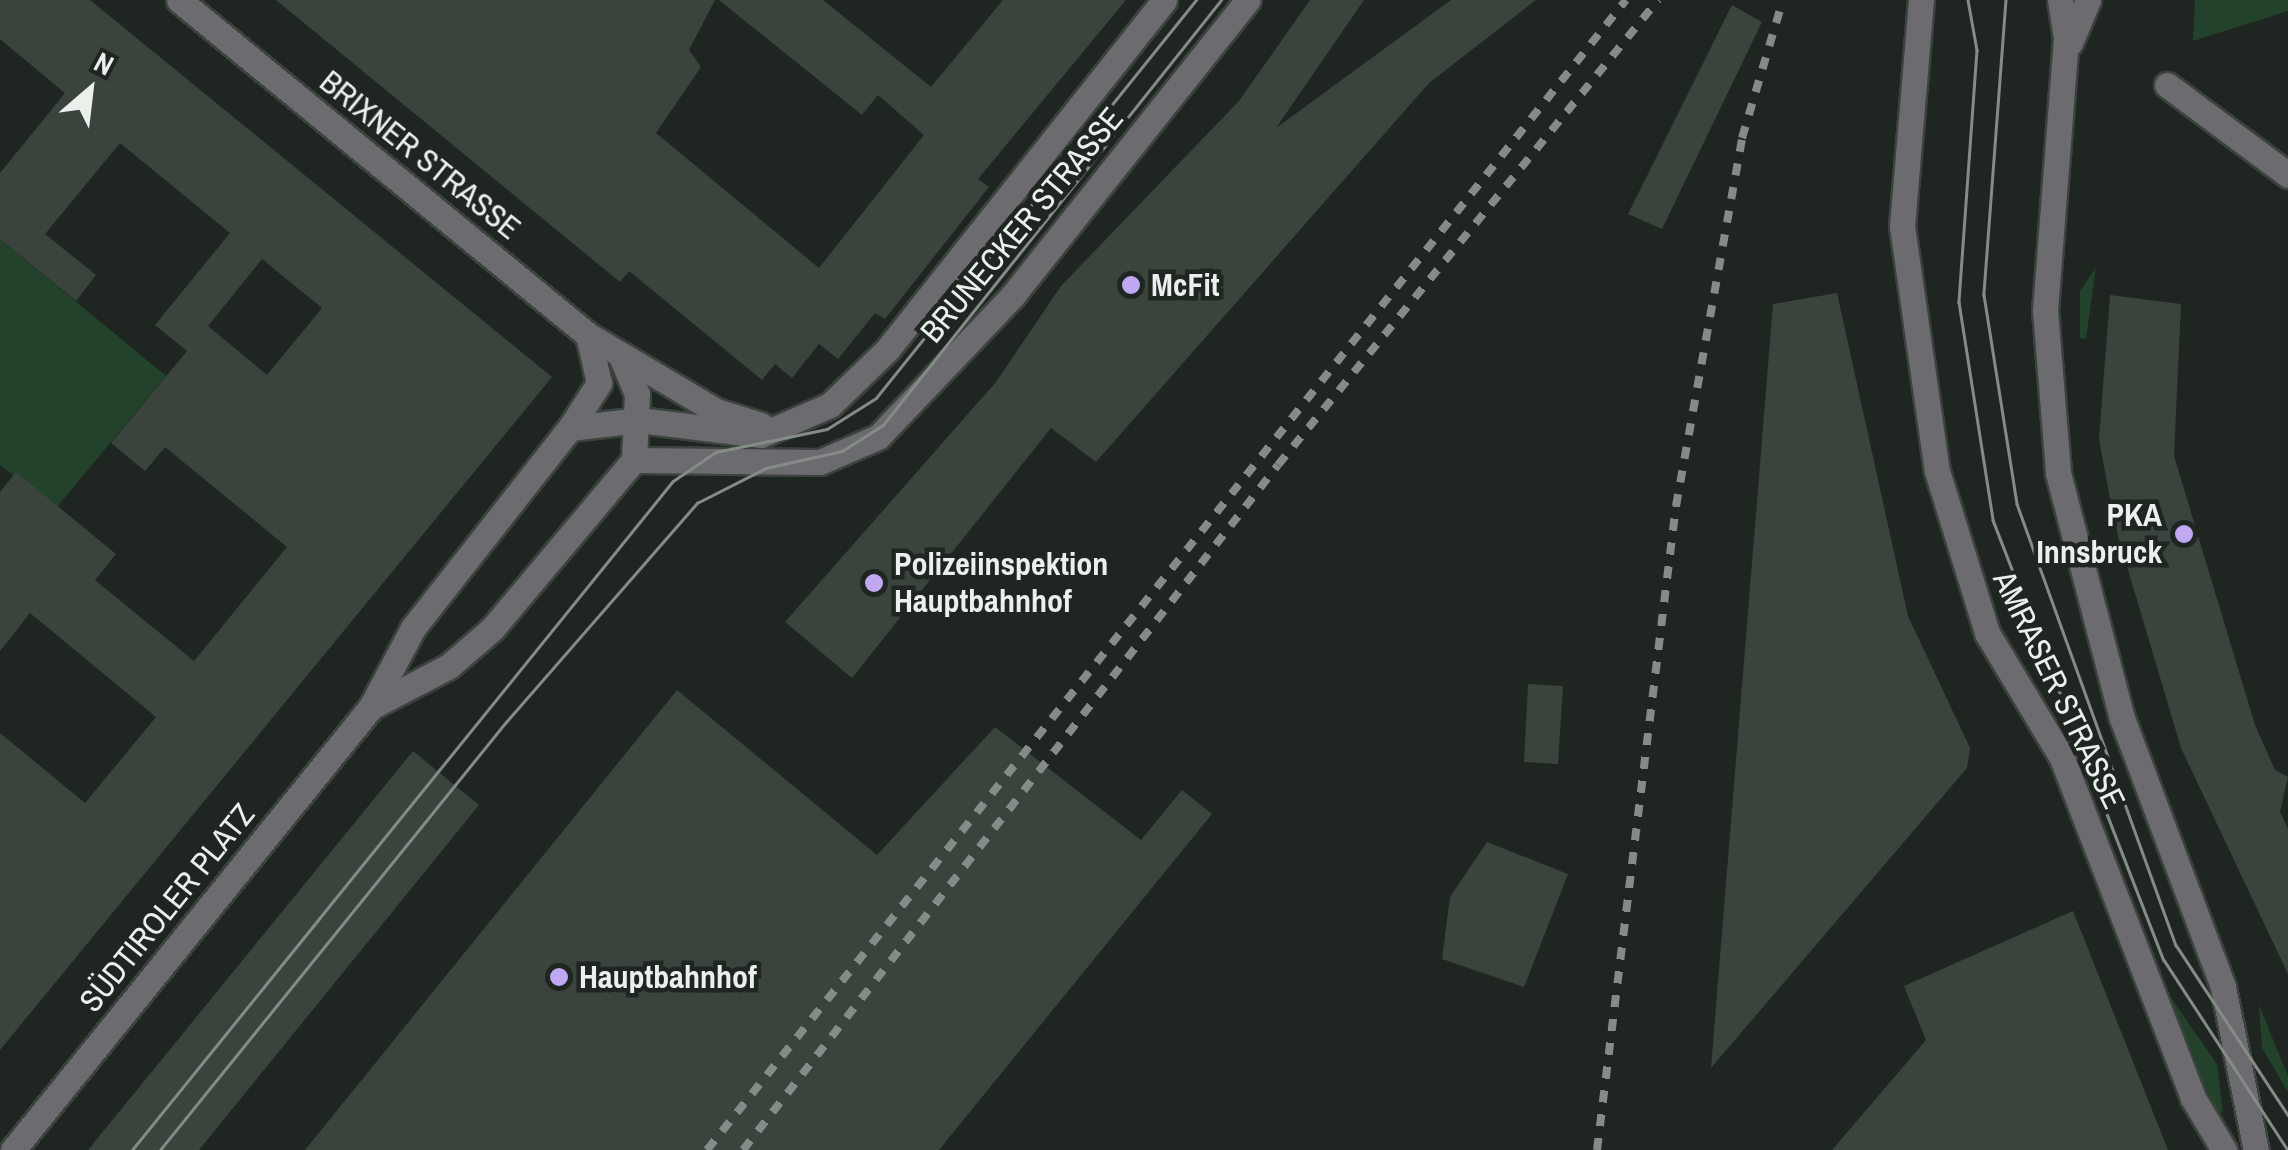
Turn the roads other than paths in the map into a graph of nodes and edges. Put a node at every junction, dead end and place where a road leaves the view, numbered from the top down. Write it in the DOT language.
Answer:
graph roads {
  1 [pos="180,0"];
  2 [pos="1164,0"];
  3 [pos="1248,0"];
  4 [pos="1921,0"];
  5 [pos="2060,0"];
  6 [pos="2088,0"];
  7 [pos="2065,57"];
  8 [pos="2167,85"];
  9 [pos="2288,176"];
  10 [pos="588,335"];
  11 [pos="622,358"];
  12 [pos="639,420"];
  13 [pos="796,425"];
  14 [pos="570,428"];
  15 [pos="634,460"];
  16 [pos="371,708"];
  17 [pos="14,1150"];
  18 [pos="2224,1150"];
  19 [pos="2256,1150"];
  1 -- 10 [label="street, BRIXNER STRASSE"];
  2 -- 13 [label="street, BRUNECKER STRASSE"];
  3 -- 15 [label="street, BRUNECKER STRASSE"];
  4 -- 18 [label="street, AMRASER STRASSE"];
  5 -- 7 [label="street, AMRASER STRASSE"];
  6 -- 7 [label="street"];
  7 -- 19 [label="street, AMRASER STRASSE"];
  8 -- 9 [label="street"];
  10 -- 11 [label="street, BRIXNER STRASSE"];
  10 -- 14 [label="street, SÜDTIROLER PLATZ"];
  11 -- 12 [label="street"];
  11 -- 13 [label="street"];
  12 -- 13 [label="street"];
  12 -- 14 [label="street"];
  12 -- 15 [label="street"];
  14 -- 16 [label="street, SÜDTIROLER PLATZ"];
  15 -- 16 [label="street, SÜDTIROLER PLATZ"];
  16 -- 17 [label="street, SÜDTIROLER PLATZ"];
}
